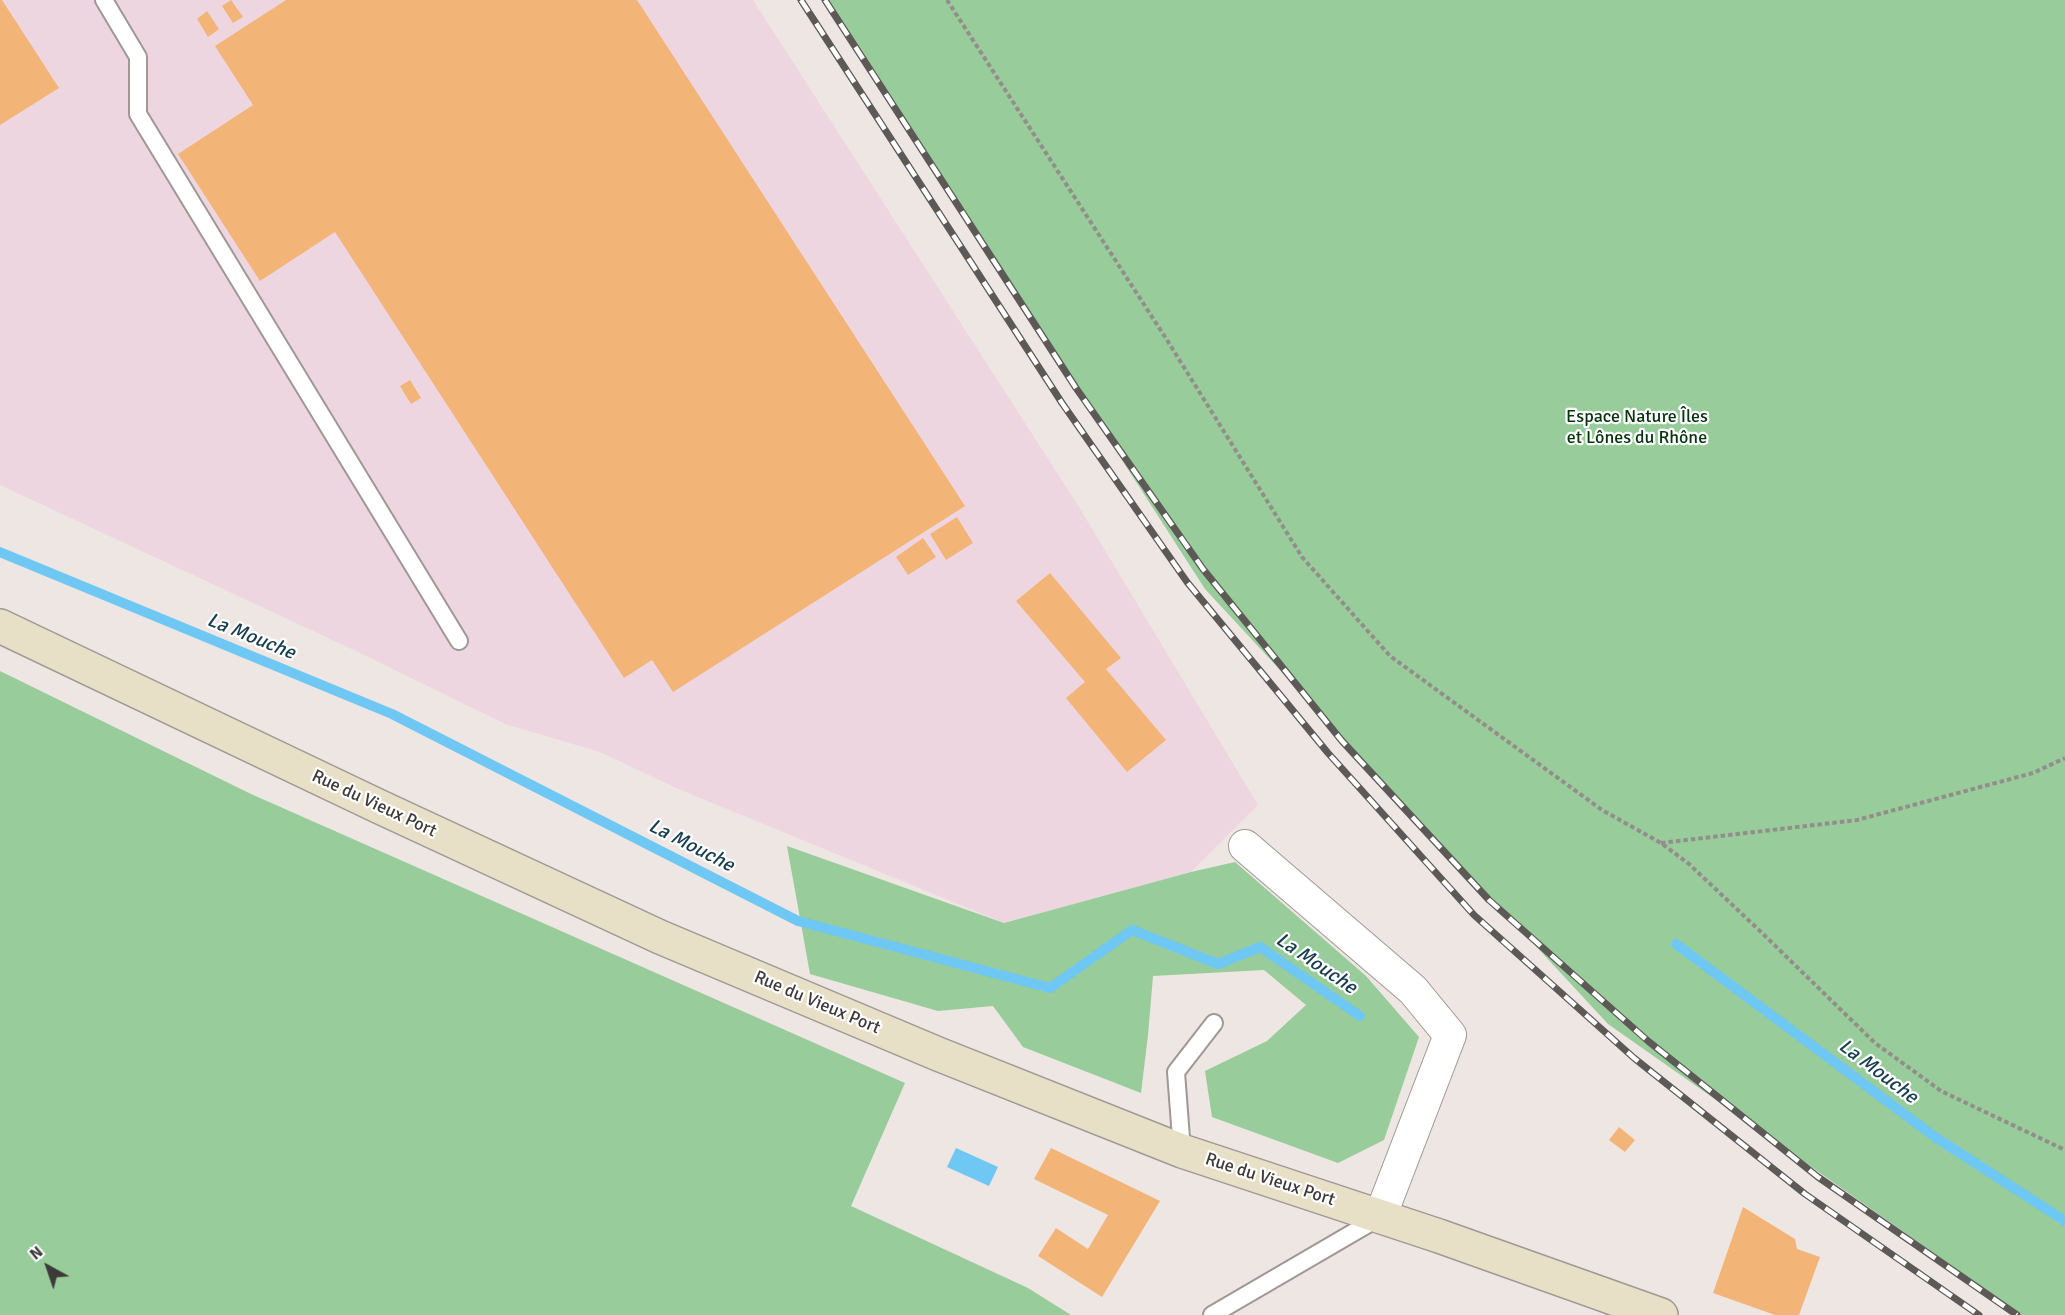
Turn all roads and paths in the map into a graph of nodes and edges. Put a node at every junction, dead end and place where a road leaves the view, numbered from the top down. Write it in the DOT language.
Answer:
graph roads {
  1 [pos="104,0"];
  2 [pos="947,0"];
  3 [pos="0,626"];
  4 [pos="459,642"];
  5 [pos="2065,758"];
  6 [pos="1661,843"];
  7 [pos="1245,846"];
  8 [pos="1214,1023"];
  9 [pos="2065,1150"];
  10 [pos="1182,1151"];
  11 [pos="1380,1216"];
  12 [pos="1212,1315"];
  13 [pos="1661,1315"];
  1 -- 4 [label="lane"];
  2 -- 6 [label="path"];
  3 -- 10 [label="main road, Rue du Vieux Port"];
  5 -- 6 [label="path"];
  6 -- 9 [label="path"];
  7 -- 11 [label="street"];
  8 -- 10 [label="lane"];
  10 -- 11 [label="main road, Rue du Vieux Port"];
  11 -- 12 [label="lane"];
  11 -- 13 [label="main road, Rue du Vieux Port"];
}
